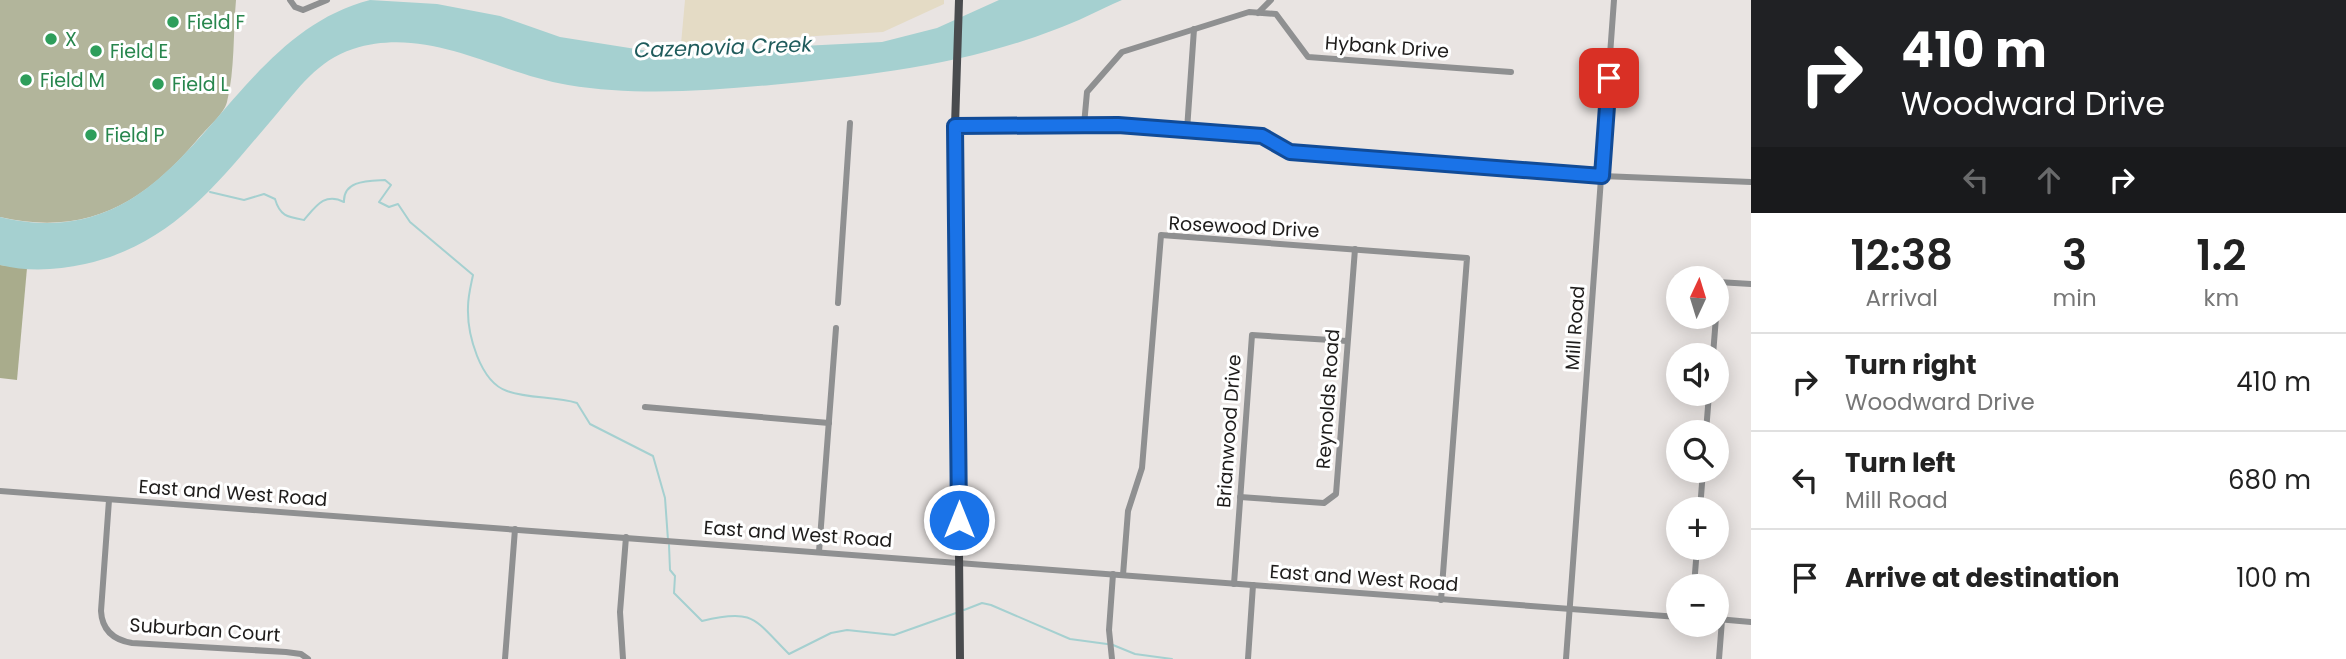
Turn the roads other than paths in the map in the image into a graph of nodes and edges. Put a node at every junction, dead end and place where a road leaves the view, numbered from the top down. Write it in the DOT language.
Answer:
graph roads {
  1 [pos="327,0"];
  2 [pos="959,0"];
  3 [pos="1271,0"];
  4 [pos="1614,0"];
  5 [pos="291,2"];
  6 [pos="1258,13"];
  7 [pos="1194,29"];
  8 [pos="1511,72"];
  9 [pos="850,123"];
  10 [pos="1084,125"];
  11 [pos="955,126"];
  12 [pos="1187,130"];
  13 [pos="1602,176"];
  14 [pos="1751,182"];
  15 [pos="1355,249"];
  16 [pos="1729,283"];
  17 [pos="1751,284"];
  18 [pos="838,303"];
  19 [pos="836,328"];
  20 [pos="1348,341"];
  21 [pos="645,407"];
  22 [pos="829,423"];
  23 [pos="0,491"];
  24 [pos="1240,497"];
  25 [pos="109,499"];
  26 [pos="515,529"];
  27 [pos="626,537"];
  28 [pos="819,552"];
  29 [pos="959,562"];
  30 [pos="1113,574"];
  31 [pos="1123,575"];
  32 [pos="1234,584"];
  33 [pos="1252,585"];
  34 [pos="1441,600"];
  35 [pos="1570,610"];
  36 [pos="1666,616"];
  37 [pos="1729,621"];
  38 [pos="1751,622"];
  39 [pos="1720,637"];
  40 [pos="308,659"];
  41 [pos="505,659"];
  42 [pos="623,659"];
  43 [pos="960,659"];
  44 [pos="1112,659"];
  45 [pos="1248,659"];
  46 [pos="1566,659"];
  47 [pos="1719,659"];
  1 -- 5 [label="street"];
  2 -- 11 [label="main road"];
  3 -- 6 [label="street"];
  4 -- 13 [label="street, Mill Road"];
  6 -- 7 [label="street"];
  6 -- 8 [label="street, Hybank Drive"];
  7 -- 10 [label="street"];
  7 -- 12 [label="street"];
  9 -- 18 [label="street"];
  10 -- 11 [label="street"];
  10 -- 12 [label="street"];
  11 -- 29 [label="main road"];
  12 -- 13 [label="street"];
  13 -- 14 [label="street"];
  13 -- 35 [label="street, Mill Road"];
  15 -- 20 [label="street, Reynolds Road"];
  15 -- 31 [label="street, Rosewood Drive"];
  15 -- 34 [label="street, Rosewood Drive"];
  16 -- 17 [label="street"];
  19 -- 22 [label="street"];
  20 -- 24 [label="street, Reynolds Road"];
  20 -- 24 [label="street, Brianwood Drive"];
  21 -- 22 [label="street"];
  22 -- 28 [label="street"];
  23 -- 25 [label="street, East and West Road"];
  24 -- 32 [label="street, Brianwood Drive"];
  25 -- 26 [label="street, East and West Road"];
  25 -- 40 [label="street, Suburban Court"];
  26 -- 27 [label="street, East and West Road"];
  26 -- 41 [label="street"];
  27 -- 28 [label="street, East and West Road"];
  27 -- 42 [label="street"];
  28 -- 29 [label="street, East and West Road"];
  29 -- 30 [label="street, East and West Road"];
  29 -- 43 [label="main road"];
  30 -- 31 [label="street, East and West Road"];
  30 -- 44 [label="street"];
  31 -- 32 [label="street, East and West Road"];
  32 -- 33 [label="street, East and West Road"];
  33 -- 34 [label="street, East and West Road"];
  33 -- 45 [label="street"];
  34 -- 35 [label="street, East and West Road"];
  35 -- 36 [label="street, East and West Road"];
  35 -- 46 [label="street, Mill Road"];
  37 -- 38 [label="street"];
  39 -- 47 [label="street"];
}
